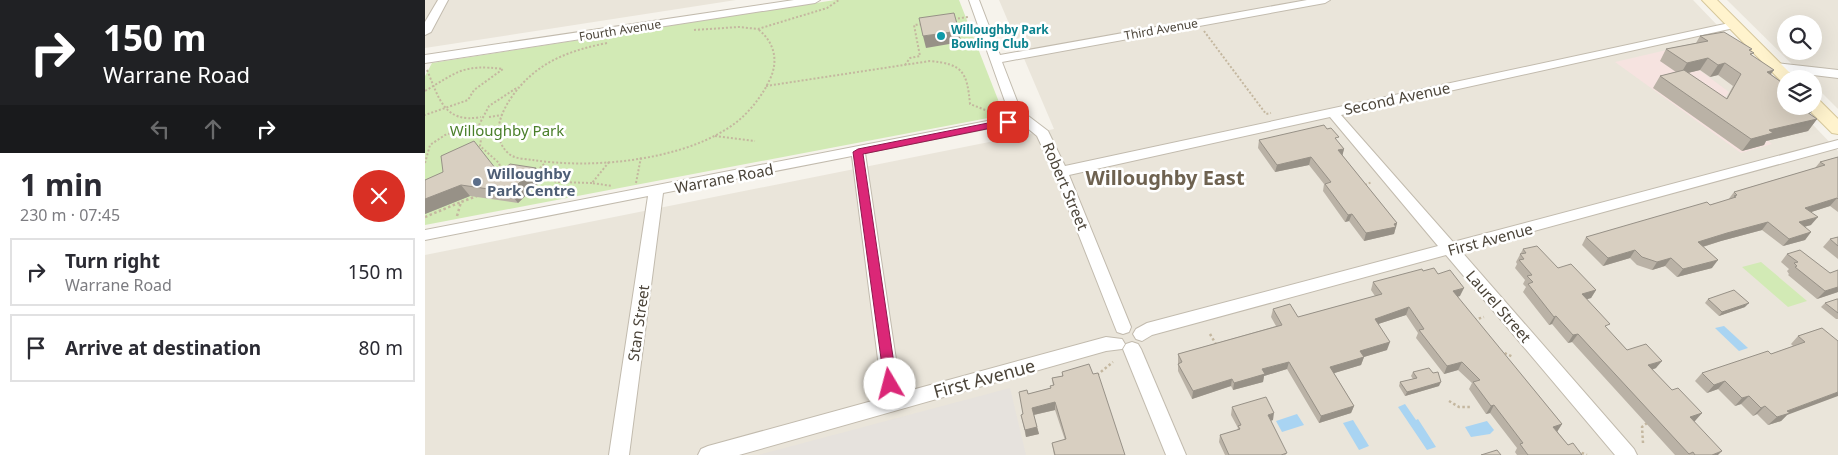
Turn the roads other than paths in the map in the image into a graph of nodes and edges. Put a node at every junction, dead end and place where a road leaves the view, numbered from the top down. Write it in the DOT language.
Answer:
graph roads {
  1 [pos="443,0"];
  2 [pos="815,0"];
  3 [pos="974,0"];
  4 [pos="1325,0"];
  5 [pos="1709,0"];
  6 [pos="1734,25"];
  7 [pos="425,32"];
  8 [pos="425,59"];
  9 [pos="997,59"];
  10 [pos="1776,67"];
  11 [pos="1779,70"];
  12 [pos="1838,74"];
  13 [pos="1332,112"];
  14 [pos="1822,112"];
  15 [pos="1022,118"];
  16 [pos="1838,129"];
  17 [pos="1838,144"];
  18 [pos="858,152"];
  19 [pos="1061,172"];
  20 [pos="656,191"];
  21 [pos="425,235"];
  22 [pos="1451,250"];
  23 [pos="1126,347"];
  24 [pos="893,403"];
  25 [pos="619,455"];
  26 [pos="708,455"];
  27 [pos="1176,455"];
  28 [pos="1627,455"];
  1 -- 7 [label="street"];
  2 -- 8 [label="street, Fourth Avenue"];
  3 -- 9 [label="street, Robert Street"];
  4 -- 9 [label="street, Third Avenue"];
  5 -- 6 [label="main road"];
  6 -- 10 [label="main road"];
  6 -- 13 [label="street, Second Avenue"];
  9 -- 15 [label="street, Robert Street"];
  10 -- 11 [label="main road"];
  10 -- 12 [label="street"];
  13 -- 19 [label="street, Second Avenue"];
  13 -- 22 [label="street, Laurel Street"];
  14 -- 16 [label="main road"];
  15 -- 18 [label="street, Warrane Road"];
  15 -- 19 [label="street, Robert Street"];
  17 -- 22 [label="street, First Avenue"];
  18 -- 20 [label="street, Warrane Road"];
  18 -- 24 [label="street"];
  19 -- 23 [label="street, Robert Street"];
  20 -- 21 [label="street, Warrane Road"];
  20 -- 25 [label="street, Stan Street"];
  22 -- 23 [label="street, First Avenue"];
  22 -- 28 [label="street, Laurel Street"];
  23 -- 24 [label="street, First Avenue"];
  23 -- 27 [label="street"];
  24 -- 26 [label="street, First Avenue"];
}
